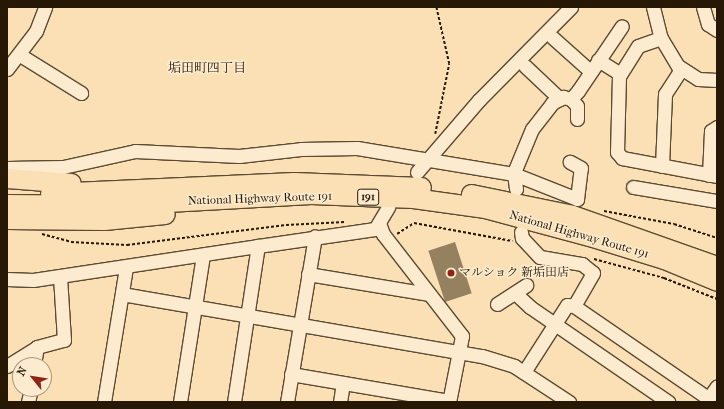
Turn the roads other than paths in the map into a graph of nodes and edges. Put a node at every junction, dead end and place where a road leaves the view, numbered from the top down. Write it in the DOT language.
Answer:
graph roads {
  1 [pos="45,7"];
  2 [pos="571,7"];
  3 [pos="653,7"];
  4 [pos="703,7"];
  5 [pos="622,26"];
  6 [pos="717,30"];
  7 [pos="552,37"];
  8 [pos="661,38"];
  9 [pos="20,55"];
  10 [pos="525,66"];
  11 [pos="591,66"];
  12 [pos="7,69"];
  13 [pos="681,69"];
  14 [pos="620,74"];
  15 [pos="717,80"];
  16 [pos="81,93"];
  17 [pos="565,99"];
  18 [pos="577,119"];
  19 [pos="717,127"];
  20 [pos="426,160"];
  21 [pos="570,162"];
  22 [pos="662,166"];
  23 [pos="7,168"];
  24 [pos="417,172"];
  25 [pos="514,172"];
  26 [pos="713,175"];
  27 [pos="7,178"];
  28 [pos="204,186"];
  29 [pos="633,187"];
  30 [pos="516,189"];
  31 [pos="7,192"];
  32 [pos="311,194"];
  33 [pos="717,201"];
  34 [pos="7,204"];
  35 [pos="388,207"];
  36 [pos="603,218"];
  37 [pos="7,219"];
  38 [pos="379,223"];
  39 [pos="522,232"];
  40 [pos="315,236"];
  41 [pos="258,246"];
  42 [pos="203,255"];
  43 [pos="717,258"];
  44 [pos="717,266"];
  45 [pos="126,267"];
  46 [pos="685,267"];
  47 [pos="308,274"];
  48 [pos="60,276"];
  49 [pos="7,279"];
  50 [pos="717,281"];
  51 [pos="526,284"];
  52 [pos="717,291"];
  53 [pos="122,294"];
  54 [pos="430,294"];
  55 [pos="523,301"];
  56 [pos="497,304"];
  57 [pos="574,306"];
  58 [pos="196,308"];
  59 [pos="248,317"];
  60 [pos="300,324"];
  61 [pos="554,324"];
  62 [pos="37,347"];
  63 [pos="458,351"];
  64 [pos="35,357"];
  65 [pos="7,366"];
  66 [pos="524,372"];
  67 [pos="292,374"];
  68 [pos="343,383"];
  69 [pos="717,386"];
  70 [pos="394,397"];
  71 [pos="707,400"];
  72 [pos="104,402"];
  73 [pos="180,402"];
  74 [pos="234,402"];
  75 [pos="287,402"];
  76 [pos="340,402"];
  77 [pos="449,402"];
  78 [pos="569,402"];
  79 [pos="668,402"];
  1 -- 9 [label="street"];
  2 -- 20 [label="street"];
  3 -- 8 [label="street"];
  4 -- 6 [label="street"];
  5 -- 11 [label="street"];
  7 -- 11 [label="street"];
  8 -- 13 [label="street"];
  8 -- 14 [label="street"];
  9 -- 12 [label="street"];
  9 -- 16 [label="street"];
  10 -- 17 [label="street"];
  11 -- 14 [label="street"];
  11 -- 17 [label="street"];
  13 -- 15 [label="street"];
  13 -- 22 [label="street"];
  14 -- 22 [label="street"];
  17 -- 18 [label="street"];
  17 -- 25 [label="street"];
  19 -- 26 [label="street"];
  20 -- 23 [label="street"];
  20 -- 24 [label="street"];
  20 -- 25 [label="street"];
  21 -- 25 [label="street"];
  22 -- 26 [label="street"];
  25 -- 30 [label="street"];
  27 -- 28 [label="highway"];
  28 -- 31 [label="highway, National Highway Route 191 / 191"];
  28 -- 36 [label="highway, National Highway Route 191 / 191"];
  29 -- 33 [label="street"];
  32 -- 34 [label="highway, National Highway Route 191 / 191"];
  32 -- 37 [label="highway"];
  32 -- 46 [label="highway, National Highway Route 191 / 191"];
  35 -- 38 [label="street"];
  36 -- 43 [label="highway"];
  36 -- 44 [label="highway, National Highway Route 191 / 191"];
  38 -- 40 [label="street"];
  38 -- 54 [label="street"];
  39 -- 57 [label="street"];
  40 -- 41 [label="street"];
  40 -- 47 [label="street"];
  41 -- 42 [label="street"];
  41 -- 59 [label="street"];
  42 -- 45 [label="street"];
  42 -- 58 [label="street"];
  45 -- 48 [label="street"];
  45 -- 53 [label="street"];
  46 -- 50 [label="highway, National Highway Route 191 / 191"];
  46 -- 52 [label="highway"];
  47 -- 54 [label="street"];
  47 -- 60 [label="street"];
  48 -- 49 [label="street"];
  48 -- 62 [label="street"];
  51 -- 55 [label="street"];
  53 -- 58 [label="street"];
  53 -- 72 [label="street"];
  54 -- 63 [label="street"];
  55 -- 56 [label="street"];
  55 -- 61 [label="street"];
  57 -- 61 [label="street"];
  57 -- 71 [label="street"];
  58 -- 59 [label="street"];
  58 -- 73 [label="street"];
  59 -- 60 [label="street"];
  59 -- 74 [label="street"];
  60 -- 63 [label="street"];
  60 -- 67 [label="street"];
  61 -- 66 [label="street"];
  61 -- 79 [label="street"];
  62 -- 64 [label="street"];
  62 -- 65 [label="street"];
  63 -- 66 [label="street"];
  63 -- 77 [label="street"];
  66 -- 78 [label="street"];
  67 -- 68 [label="street"];
  67 -- 75 [label="street"];
  68 -- 70 [label="street"];
  68 -- 76 [label="street"];
  69 -- 71 [label="street"];
  70 -- 77 [label="street"];
}
